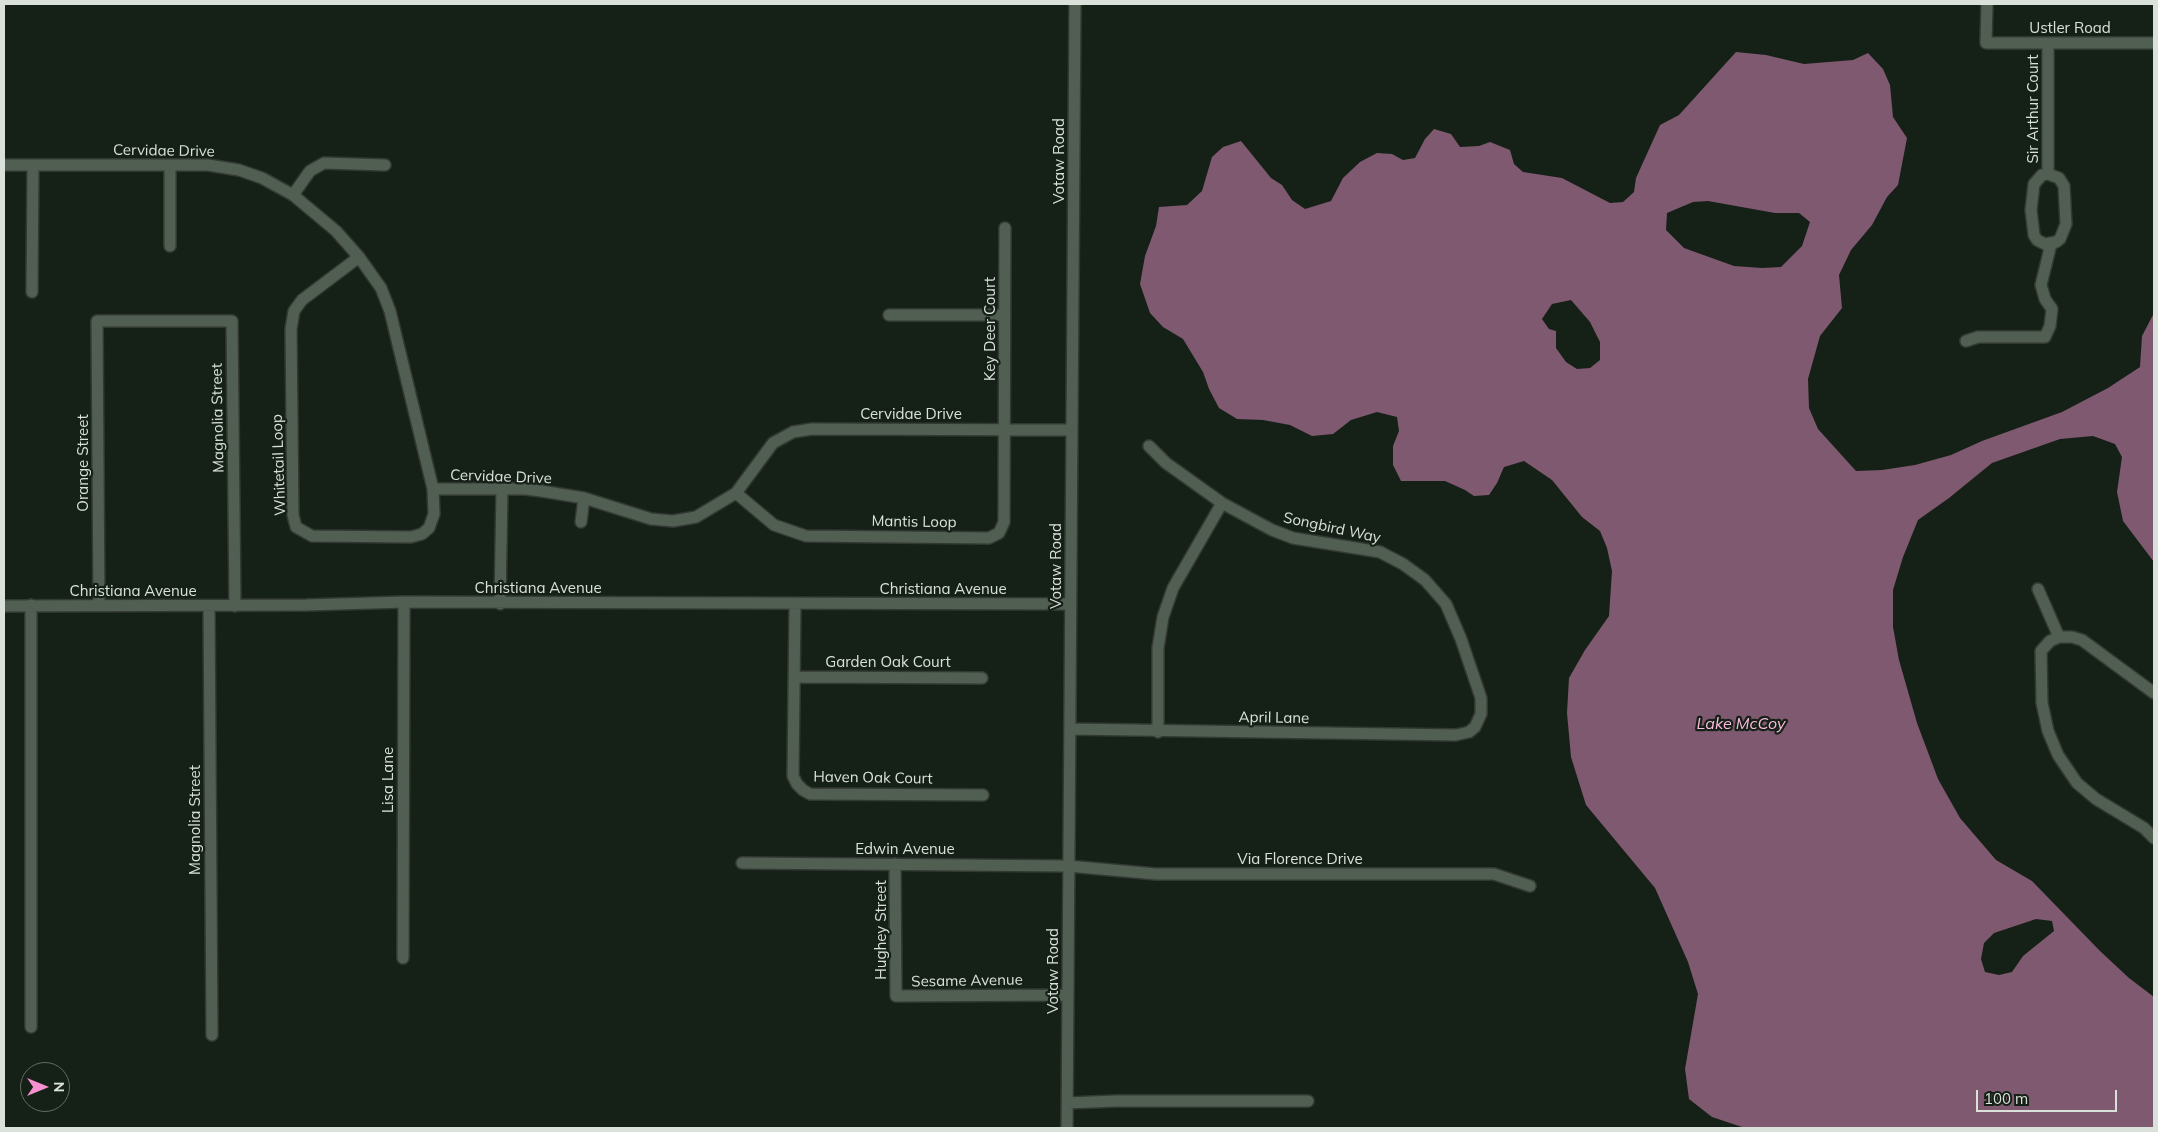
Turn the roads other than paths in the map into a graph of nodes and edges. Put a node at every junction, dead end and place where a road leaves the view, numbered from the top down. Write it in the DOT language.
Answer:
graph roads {
  1 [pos="1075,4"];
  2 [pos="1987,4"];
  3 [pos="2048,43"];
  4 [pos="2154,43"];
  5 [pos="4,165"];
  6 [pos="33,165"];
  7 [pos="385,165"];
  8 [pos="170,166"];
  9 [pos="2048,174"];
  10 [pos="292,195"];
  11 [pos="1005,228"];
  12 [pos="2051,244"];
  13 [pos="170,246"];
  14 [pos="359,257"];
  15 [pos="32,292"];
  16 [pos="889,315"];
  17 [pos="1005,315"];
  18 [pos="232,321"];
  19 [pos="1966,341"];
  20 [pos="1004,429"];
  21 [pos="1072,430"];
  22 [pos="1149,446"];
  23 [pos="433,489"];
  24 [pos="502,489"];
  25 [pos="736,494"];
  26 [pos="584,498"];
  27 [pos="1222,503"];
  28 [pos="581,522"];
  29 [pos="2038,589"];
  30 [pos="404,602"];
  31 [pos="500,604"];
  32 [pos="795,604"];
  33 [pos="1071,604"];
  34 [pos="30,605"];
  35 [pos="99,605"];
  36 [pos="4,606"];
  37 [pos="209,606"];
  38 [pos="235,606"];
  39 [pos="2059,637"];
  40 [pos="794,677"];
  41 [pos="982,678"];
  42 [pos="2154,692"];
  43 [pos="1475,727"];
  44 [pos="1070,729"];
  45 [pos="1158,732"];
  46 [pos="983,795"];
  47 [pos="2154,838"];
  48 [pos="742,863"];
  49 [pos="896,864"];
  50 [pos="1068,866"];
  51 [pos="1530,886"];
  52 [pos="403,958"];
  53 [pos="1068,995"];
  54 [pos="896,996"];
  55 [pos="31,1027"];
  56 [pos="212,1035"];
  57 [pos="1308,1101"];
  58 [pos="1067,1103"];
  59 [pos="1067,1128"];
  1 -- 21 [label="street, Votaw Road"];
  2 -- 3 [label="street, Ustler Road"];
  3 -- 4 [label="street, Ustler Road"];
  3 -- 9 [label="street, Sir Arthur Court"];
  5 -- 6 [label="street, Cervidae Drive"];
  6 -- 8 [label="street, Cervidae Drive"];
  6 -- 15 [label="street"];
  7 -- 10 [label="street"];
  8 -- 10 [label="street, Cervidae Drive"];
  8 -- 13 [label="street"];
  9 -- 12 [label="street, Sir Arthur Court"];
  9 -- 12 [label="street, Sir Arthur Court"];
  10 -- 14 [label="street, Cervidae Drive"];
  11 -- 17 [label="street, Key Deer Court"];
  12 -- 19 [label="street"];
  14 -- 23 [label="street, Cervidae Drive"];
  14 -- 23 [label="street, Whitetail Loop"];
  16 -- 17 [label="street"];
  17 -- 20 [label="street, Key Deer Court"];
  18 -- 35 [label="street, Orange Street"];
  18 -- 38 [label="street, Magnolia Street"];
  20 -- 21 [label="street, Cervidae Drive"];
  20 -- 25 [label="street, Cervidae Drive"];
  20 -- 25 [label="street, Mantis Loop"];
  21 -- 33 [label="street, Votaw Road"];
  22 -- 27 [label="street, Songbird Way"];
  23 -- 24 [label="street, Cervidae Drive"];
  24 -- 26 [label="street, Cervidae Drive"];
  24 -- 31 [label="street"];
  25 -- 26 [label="street, Cervidae Drive"];
  26 -- 28 [label="street"];
  27 -- 43 [label="street, Songbird Way"];
  27 -- 45 [label="street"];
  29 -- 39 [label="street"];
  30 -- 31 [label="street, Christiana Avenue"];
  30 -- 38 [label="street, Christiana Avenue"];
  30 -- 52 [label="street, Lisa Lane"];
  31 -- 32 [label="street, Christiana Avenue"];
  32 -- 33 [label="street, Christiana Avenue"];
  32 -- 40 [label="street, Haven Oak Court"];
  33 -- 44 [label="street, Votaw Road"];
  34 -- 35 [label="street, Christiana Avenue"];
  34 -- 36 [label="street, Christiana Avenue"];
  34 -- 55 [label="street"];
  35 -- 37 [label="street, Christiana Avenue"];
  37 -- 38 [label="street, Christiana Avenue"];
  37 -- 56 [label="street, Magnolia Street"];
  39 -- 42 [label="street"];
  39 -- 47 [label="street"];
  40 -- 41 [label="street, Garden Oak Court"];
  40 -- 46 [label="street, Haven Oak Court"];
  43 -- 45 [label="street, April Lane"];
  44 -- 45 [label="street, April Lane"];
  44 -- 50 [label="street, Votaw Road"];
  48 -- 49 [label="street, Edwin Avenue"];
  49 -- 50 [label="street, Edwin Avenue"];
  49 -- 54 [label="street, Hughey Street"];
  50 -- 51 [label="street, Via Florence Drive"];
  50 -- 53 [label="street, Votaw Road"];
  53 -- 54 [label="street, Sesame Avenue"];
  53 -- 58 [label="street, Votaw Road"];
  57 -- 58 [label="street"];
  58 -- 59 [label="street, Votaw Road"];
}
